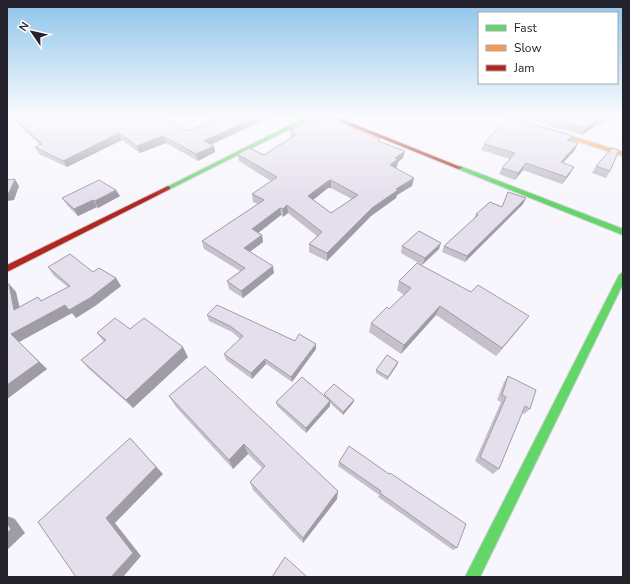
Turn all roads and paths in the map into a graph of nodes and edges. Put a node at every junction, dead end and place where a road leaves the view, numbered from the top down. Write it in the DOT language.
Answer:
graph roads {
  1 [pos="258,143"];
  2 [pos="398,143"];
  3 [pos="589,143"];
  4 [pos="623,154"];
  5 [pos="623,232"];
  6 [pos="7,269"];
  7 [pos="623,275"];
  8 [pos="472,577"];
  1 -- 6 [label="street"];
  2 -- 5 [label="street"];
  3 -- 4 [label="street"];
  7 -- 8 [label="street"];
}
